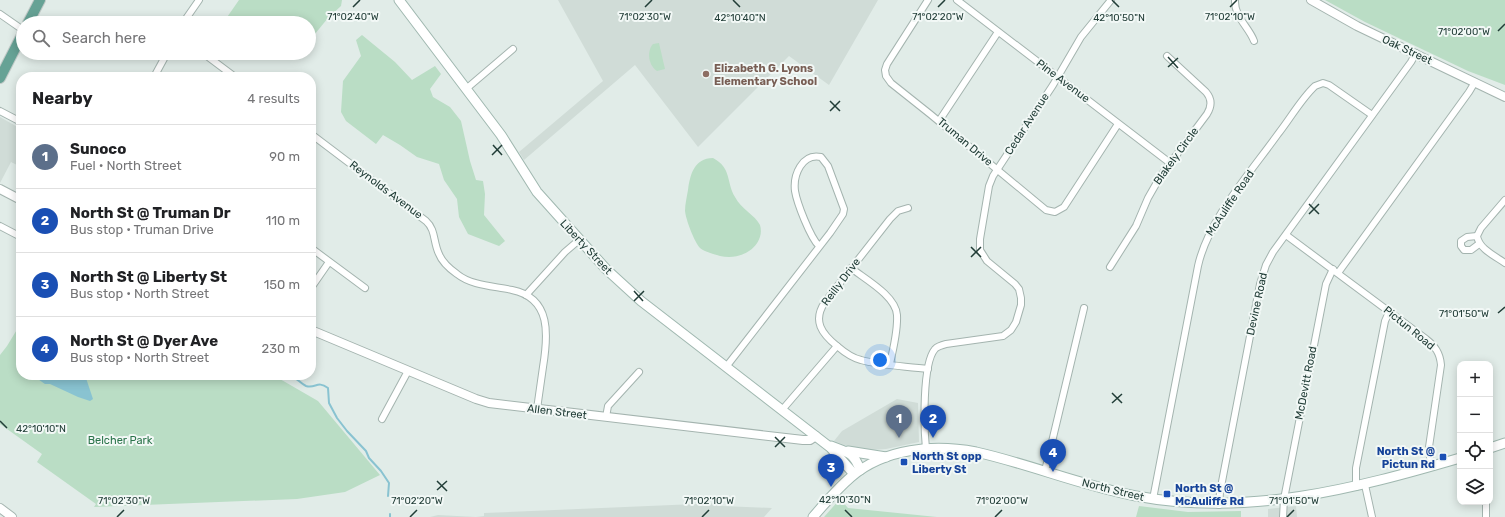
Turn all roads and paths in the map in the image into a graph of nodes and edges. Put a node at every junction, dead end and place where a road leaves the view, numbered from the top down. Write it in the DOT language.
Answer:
graph roads {
  1 [pos="40,0"];
  2 [pos="199,0"];
  3 [pos="399,0"];
  4 [pos="928,0"];
  5 [pos="956,0"];
  6 [pos="1111,0"];
  7 [pos="1235,0"];
  8 [pos="1311,0"];
  9 [pos="0,14"];
  10 [pos="32,16"];
  11 [pos="188,16"];
  12 [pos="16,27"];
  13 [pos="998,32"];
  14 [pos="1254,41"];
  15 [pos="16,46"];
  16 [pos="513,49"];
  17 [pos="1416,53"];
  18 [pos="1166,56"];
  19 [pos="163,60"];
  20 [pos="212,60"];
  21 [pos="157,72"];
  22 [pos="228,72"];
  23 [pos="1058,77"];
  24 [pos="0,78"];
  25 [pos="1475,82"];
  26 [pos="466,89"];
  27 [pos="1505,97"];
  28 [pos="0,111"];
  29 [pos="1372,115"];
  30 [pos="16,119"];
  31 [pos="939,121"];
  32 [pos="1118,124"];
  33 [pos="316,138"];
  34 [pos="1170,163"];
  35 [pos="997,170"];
  36 [pos="0,189"];
  37 [pos="16,197"];
  38 [pos="1505,200"];
  39 [pos="908,208"];
  40 [pos="0,226"];
  41 [pos="16,234"];
  42 [pos="1286,234"];
  43 [pos="1477,236"];
  44 [pos="578,240"];
  45 [pos="1479,244"];
  46 [pos="819,246"];
  47 [pos="316,252"];
  48 [pos="329,262"];
  49 [pos="1505,263"];
  50 [pos="1110,267"];
  51 [pos="851,268"];
  52 [pos="1335,271"];
  53 [pos="316,281"];
  54 [pos="365,288"];
  55 [pos="526,295"];
  56 [pos="1084,308"];
  57 [pos="1389,312"];
  58 [pos="316,332"];
  59 [pos="837,346"];
  60 [pos="890,364"];
  61 [pos="726,366"];
  62 [pos="928,369"];
  63 [pos="408,371"];
  64 [pos="639,372"];
  65 [pos="537,409"];
  66 [pos="782,410"];
  67 [pos="606,417"];
  68 [pos="382,419"];
  69 [pos="816,436"];
  70 [pos="1505,443"];
  71 [pos="826,444"];
  72 [pos="1493,447"];
  73 [pos="926,449"];
  74 [pos="845,450"];
  75 [pos="886,457"];
  76 [pos="1457,459"];
  77 [pos="1431,467"];
  78 [pos="1045,471"];
  79 [pos="857,472"];
  80 [pos="1360,486"];
  81 [pos="1153,499"];
  82 [pos="1284,499"];
  83 [pos="1219,504"];
  84 [pos="1486,505"];
  85 [pos="0,508"];
  86 [pos="12,517"];
  87 [pos="813,517"];
  88 [pos="1283,517"];
  89 [pos="1372,517"];
  90 [pos="1486,517"];
  1 -- 10 [label="main road"];
  2 -- 11 [label="street"];
  3 -- 26 [label="main road, Liberty Street"];
  4 -- 31 [label="street, Truman Drive"];
  5 -- 13 [label="street, Pine Avenue"];
  6 -- 23 [label="street, Cedar Avenue"];
  7 -- 14 [label="street"];
  8 -- 17 [label="street, Oak Street"];
  9 -- 12 [label="street"];
  13 -- 23 [label="street, Pine Avenue"];
  13 -- 31 [label="street"];
  15 -- 24 [label="main road"];
  16 -- 26 [label="street"];
  17 -- 25 [label="street, Oak Street"];
  17 -- 29 [label="street, Devine Road"];
  18 -- 34 [label="street, Blakely Circle"];
  19 -- 21 [label="street"];
  20 -- 22 [label="street"];
  23 -- 32 [label="street, Pine Avenue"];
  23 -- 35 [label="street, Cedar Avenue"];
  25 -- 27 [label="street, Oak Street"];
  25 -- 52 [label="street, McDevitt Road"];
  26 -- 44 [label="main road, Liberty Street"];
  28 -- 30 [label="street"];
  29 -- 42 [label="street, Devine Road"];
  29 -- 81 [label="street, McAuliffe Road"];
  31 -- 35 [label="street, Truman Drive"];
  32 -- 34 [label="street, Pine Avenue"];
  32 -- 35 [label="street"];
  33 -- 55 [label="street, Reynolds Avenue"];
  34 -- 50 [label="street, Blakely Circle"];
  35 -- 62 [label="street, Truman Drive"];
  36 -- 37 [label="street"];
  38 -- 43 [label="street"];
  39 -- 51 [label="street, Reilly Drive"];
  40 -- 41 [label="street"];
  42 -- 52 [label="street, Pictun Road"];
  42 -- 83 [label="street, Devine Road"];
  43 -- 45 [label="street"];
  43 -- 45 [label="street"];
  44 -- 55 [label="street"];
  44 -- 61 [label="main road, Liberty Street"];
  45 -- 49 [label="street"];
  46 -- 46 [label="street"];
  46 -- 61 [label="street"];
  47 -- 48 [label="street"];
  48 -- 53 [label="street"];
  48 -- 54 [label="street"];
  51 -- 59 [label="street, Reilly Drive"];
  51 -- 60 [label="street"];
  52 -- 57 [label="street, Pictun Road"];
  52 -- 82 [label="street, McDevitt Road"];
  55 -- 65 [label="street"];
  56 -- 78 [label="street"];
  57 -- 77 [label="street, Pictun Road"];
  57 -- 80 [label="street"];
  58 -- 63 [label="street, Allen Street"];
  59 -- 60 [label="street, Reilly Drive"];
  59 -- 66 [label="street"];
  60 -- 62 [label="street, Reilly Drive"];
  61 -- 66 [label="main road, Liberty Street"];
  62 -- 73 [label="street, Truman Drive"];
  63 -- 65 [label="street, Allen Street"];
  63 -- 68 [label="street"];
  64 -- 67 [label="street"];
  65 -- 67 [label="street, Allen Street"];
  66 -- 69 [label="main road, Liberty Street"];
  67 -- 69 [label="street, Allen Street"];
  69 -- 71 [label="main road, Liberty Street"];
  70 -- 72 [label="main road"];
  71 -- 74 [label="main road, Liberty Street"];
  71 -- 79 [label="main road, Liberty Street"];
  73 -- 75 [label="main road, North Street"];
  73 -- 78 [label="main road, North Street"];
  74 -- 75 [label="main road, Liberty Street"];
  74 -- 79 [label="main road"];
  75 -- 79 [label="main road, North Street"];
  76 -- 77 [label="main road, North Street"];
  77 -- 80 [label="main road, North Street"];
  78 -- 81 [label="main road, North Street"];
  79 -- 87 [label="main road, North Street"];
  80 -- 82 [label="main road, North Street"];
  80 -- 89 [label="street"];
  81 -- 83 [label="main road, North Street"];
  82 -- 83 [label="main road, North Street"];
  82 -- 88 [label="street, McDevitt Road"];
  84 -- 90 [label="street"];
  85 -- 86 [label="street"];
}
